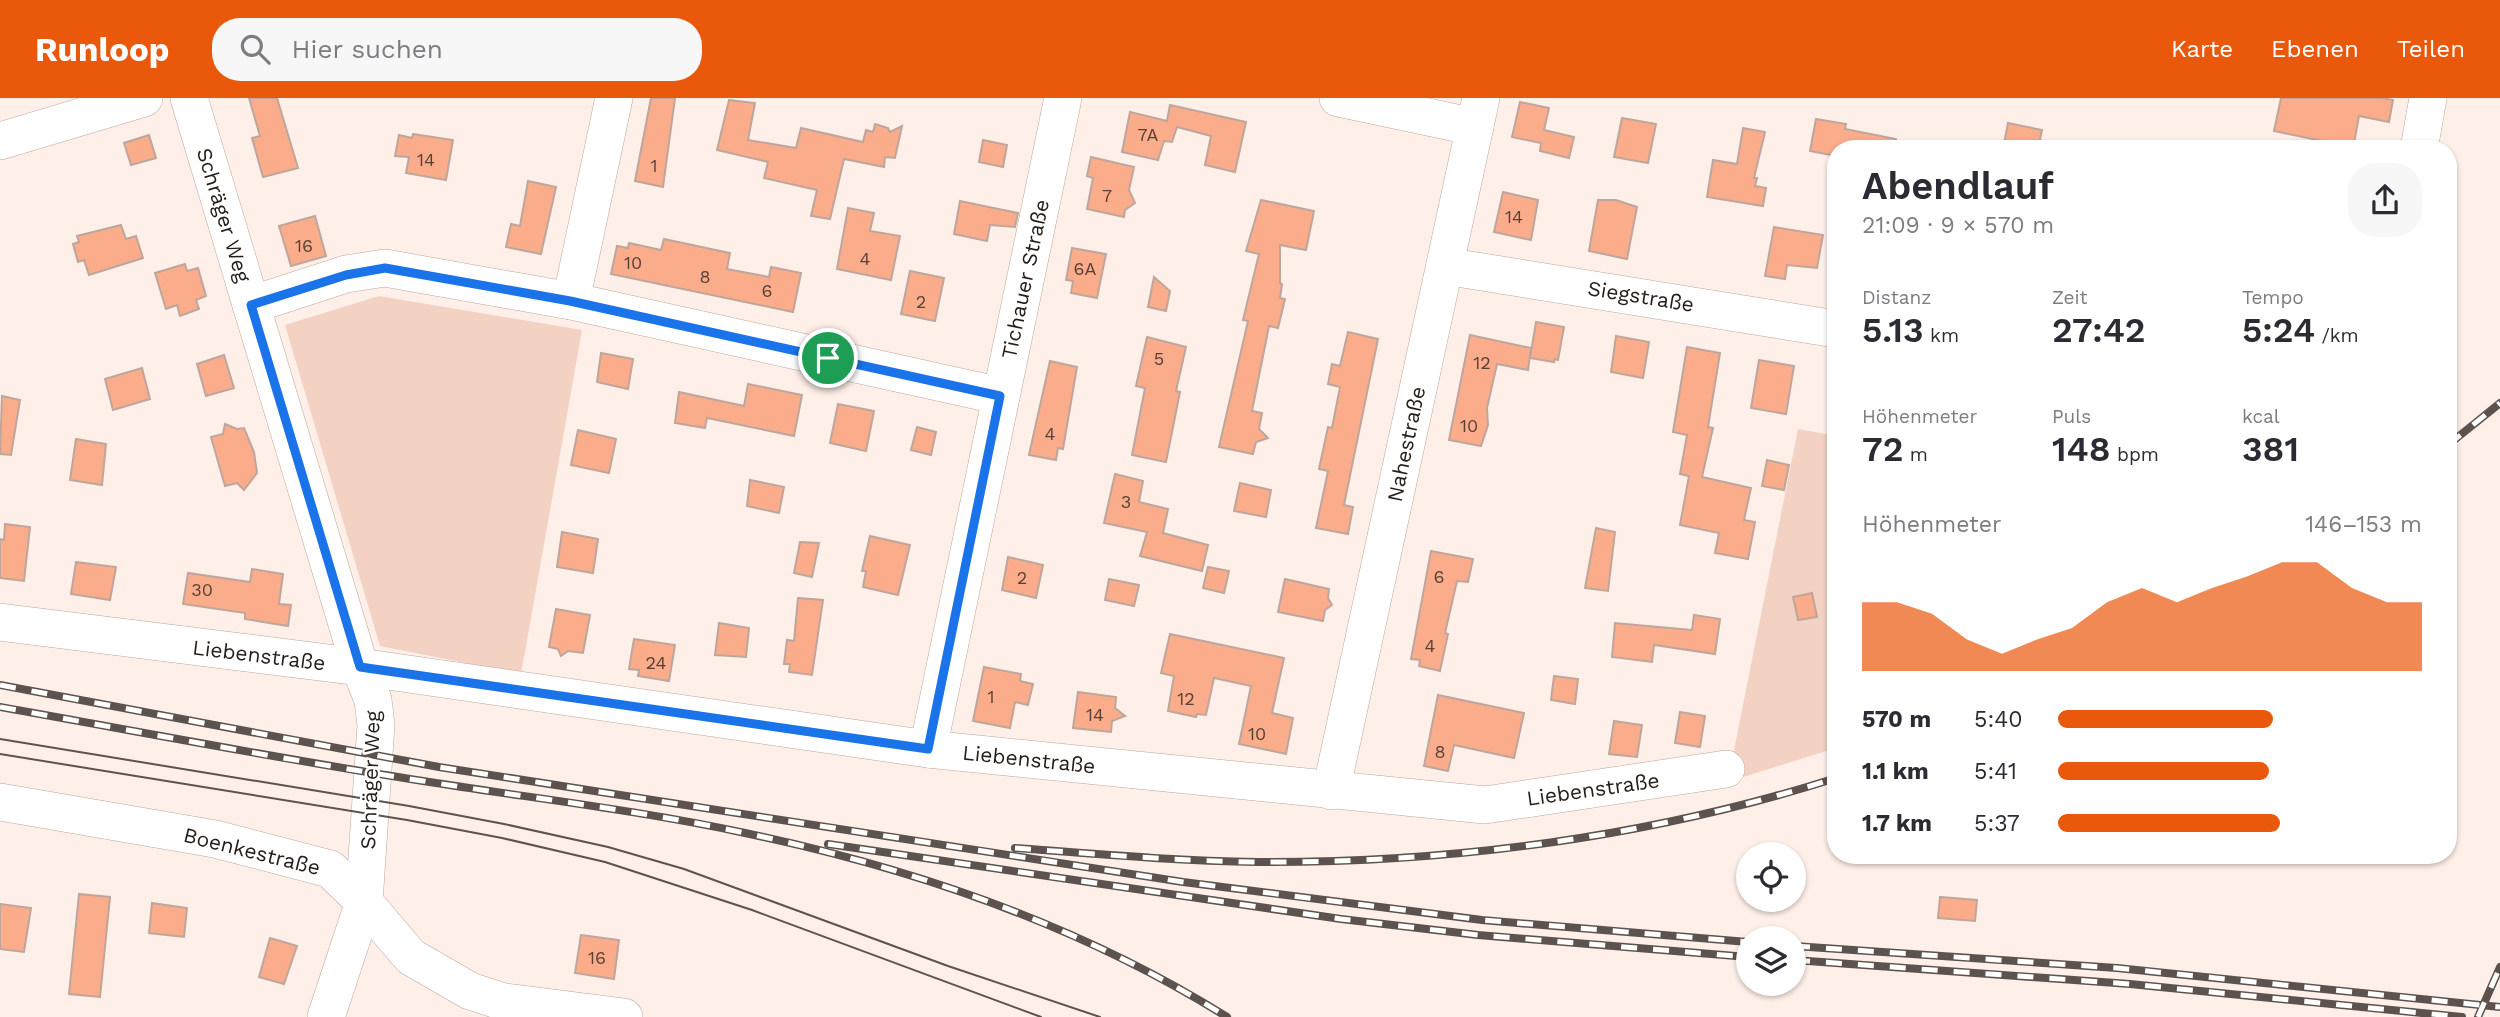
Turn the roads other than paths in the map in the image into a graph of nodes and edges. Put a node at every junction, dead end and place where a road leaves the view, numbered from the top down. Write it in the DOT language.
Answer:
graph roads {
  1 [pos="144,98"];
  2 [pos="189,98"];
  3 [pos="614,98"];
  4 [pos="1063,98"];
  5 [pos="1338,98"];
  6 [pos="2428,98"];
  7 [pos="1478,113"];
  8 [pos="2421,140"];
  9 [pos="0,141"];
  10 [pos="1445,266"];
  11 [pos="570,301"];
  12 [pos="251,305"];
  13 [pos="1827,328"];
  14 [pos="1000,396"];
  15 [pos="0,622"];
  16 [pos="360,667"];
  17 [pos="928,749"];
  18 [pos="1726,769"];
  19 [pos="1331,791"];
  20 [pos="0,802"];
  21 [pos="364,902"];
  22 [pos="326,1017"];
  23 [pos="624,1017"];
  1 -- 9 [label="street"];
  2 -- 12 [label="street, Schräger Weg"];
  3 -- 11 [label="street"];
  4 -- 14 [label="street, Tichauer Straße"];
  5 -- 7 [label="street"];
  6 -- 8 [label="street"];
  7 -- 10 [label="street, Nahestraße"];
  10 -- 13 [label="street, Siegstraße"];
  10 -- 19 [label="street, Nahestraße"];
  11 -- 12 [label="street"];
  11 -- 14 [label="street"];
  12 -- 16 [label="street, Schräger Weg"];
  14 -- 17 [label="street, Tichauer Straße"];
  15 -- 16 [label="street, Liebenstraße"];
  16 -- 17 [label="street, Liebenstraße"];
  16 -- 21 [label="street, Schräger Weg"];
  17 -- 19 [label="street, Liebenstraße"];
  18 -- 19 [label="street, Liebenstraße"];
  20 -- 21 [label="street, Boenkestraße"];
  21 -- 22 [label="street, Schräger Weg"];
  21 -- 23 [label="street, Boenkestraße"];
}
